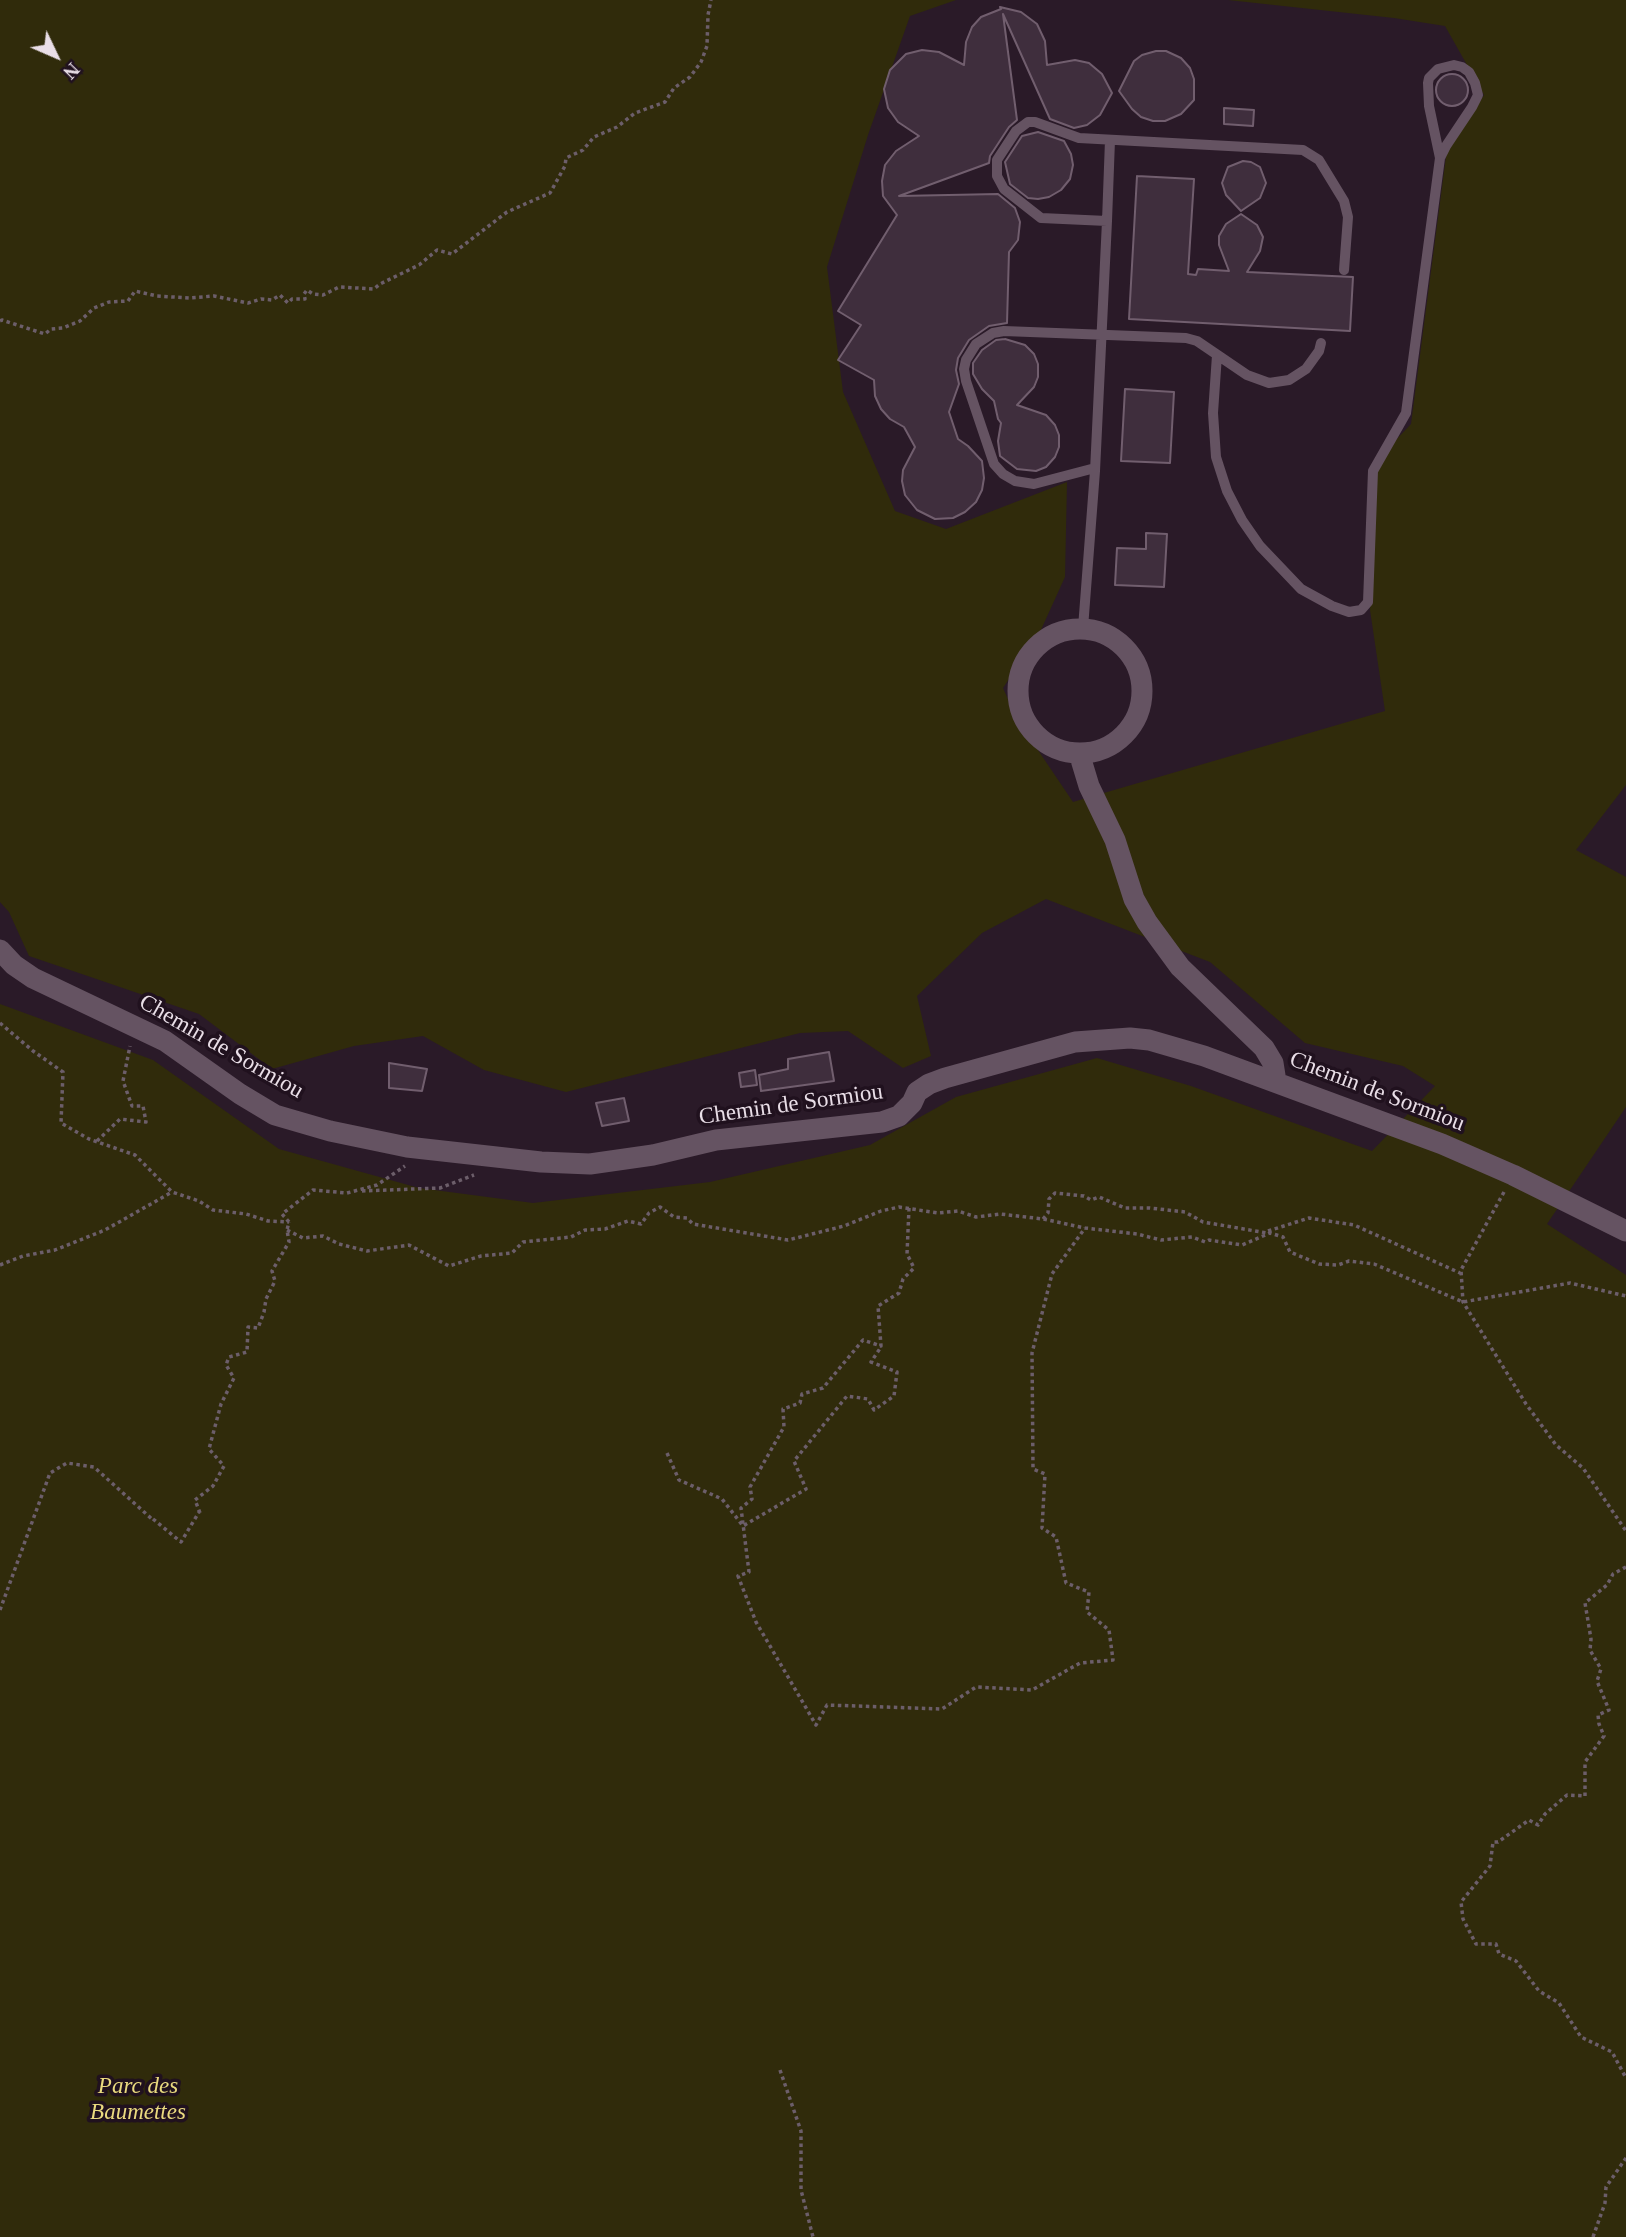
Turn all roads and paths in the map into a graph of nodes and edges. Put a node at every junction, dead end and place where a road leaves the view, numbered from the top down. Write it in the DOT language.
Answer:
graph roads {
  1 [pos="711,0"];
  2 [pos="1110,140"];
  3 [pos="1440,158"];
  4 [pos="1107,221"];
  5 [pos="1345,270"];
  6 [pos="0,321"];
  7 [pos="1101,335"];
  8 [pos="1321,343"];
  9 [pos="1217,355"];
  10 [pos="1095,468"];
  11 [pos="1083,628"];
  12 [pos="1079,753"];
  13 [pos="0,950"];
  14 [pos="0,1023"];
  15 [pos="131,1041"];
  16 [pos="1276,1082"];
  17 [pos="97,1141"];
  18 [pos="428,1150"];
  19 [pos="474,1174"];
  20 [pos="1513,1175"];
  21 [pos="172,1192"];
  22 [pos="353,1192"];
  23 [pos="909,1208"];
  24 [pos="1043,1219"];
  25 [pos="289,1222"];
  26 [pos="1085,1228"];
  27 [pos="287,1230"];
  28 [pos="1626,1231"];
  29 [pos="1269,1232"];
  30 [pos="0,1265"];
  31 [pos="1460,1273"];
  32 [pos="1626,1296"];
  33 [pos="1463,1302"];
  34 [pos="881,1347"];
  35 [pos="667,1453"];
  36 [pos="743,1526"];
  37 [pos="1626,1531"];
  38 [pos="1626,1567"];
  39 [pos="0,1610"];
  40 [pos="780,2070"];
  41 [pos="1626,2078"];
  42 [pos="1626,2158"];
  43 [pos="813,2237"];
  44 [pos="1593,2237"];
  1 -- 6 [label="path"];
  2 -- 4 [label="lane"];
  2 -- 4 [label="lane"];
  2 -- 5 [label="lane"];
  3 -- 3 [label="lane"];
  3 -- 9 [label="lane"];
  4 -- 7 [label="lane"];
  7 -- 9 [label="lane"];
  7 -- 10 [label="lane"];
  7 -- 10 [label="lane"];
  8 -- 9 [label="lane"];
  10 -- 11 [label="lane"];
  11 -- 12 [label="street"];
  11 -- 12 [label="street"];
  12 -- 16 [label="street"];
  13 -- 18 [label="street, Chemin de Sormiou"];
  14 -- 21 [label="path"];
  15 -- 17 [label="path"];
  16 -- 18 [label="street, Chemin de Sormiou"];
  16 -- 20 [label="street, Chemin de Sormiou"];
  18 -- 25 [label="path"];
  19 -- 22 [label="path"];
  20 -- 28 [label="street, Chemin de Sormiou"];
  20 -- 33 [label="path"];
  21 -- 25 [label="path"];
  21 -- 30 [label="path"];
  23 -- 24 [label="path"];
  23 -- 27 [label="path"];
  23 -- 36 [label="path"];
  24 -- 26 [label="path"];
  24 -- 29 [label="path"];
  25 -- 27 [label="path"];
  26 -- 29 [label="path"];
  26 -- 36 [label="path"];
  27 -- 39 [label="path"];
  29 -- 31 [label="path"];
  29 -- 33 [label="path"];
  32 -- 33 [label="path"];
  33 -- 37 [label="path"];
  34 -- 36 [label="path"];
  35 -- 36 [label="path"];
  38 -- 41 [label="path"];
  40 -- 43 [label="path"];
  42 -- 44 [label="path"];
}
